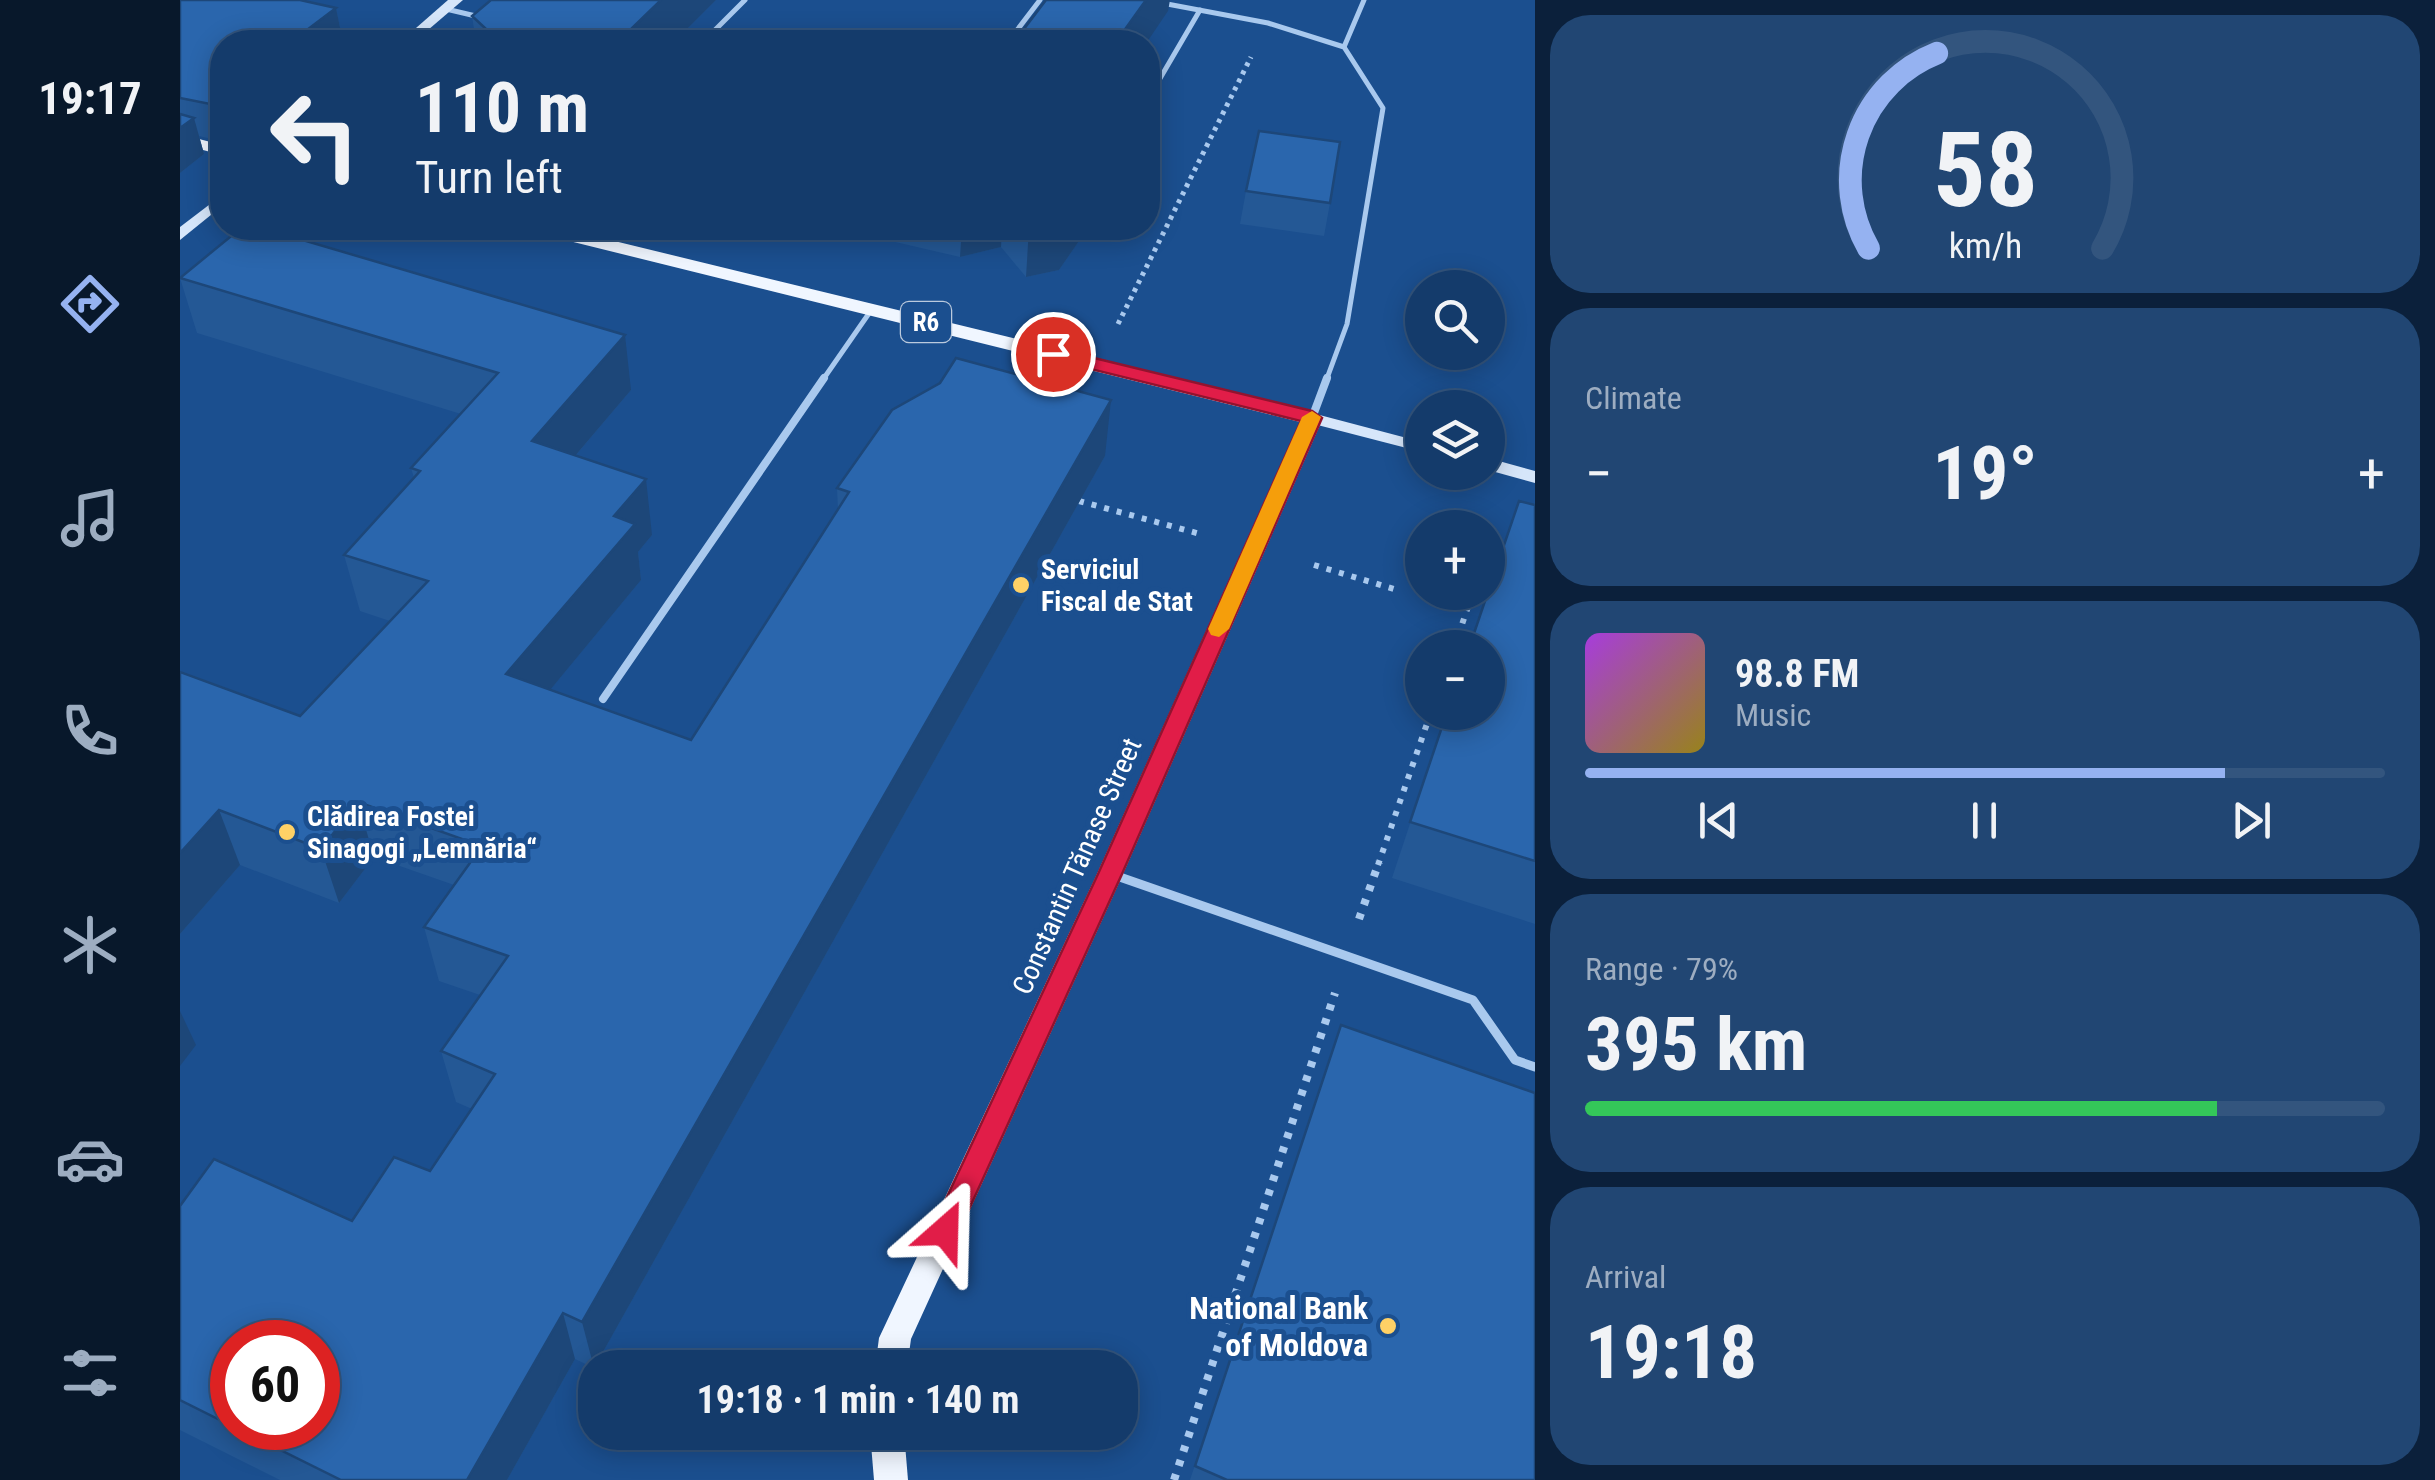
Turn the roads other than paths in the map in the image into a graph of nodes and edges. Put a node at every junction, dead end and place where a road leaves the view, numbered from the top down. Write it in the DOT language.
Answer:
graph roads {
  1 [pos="745,0"];
  2 [pos="1040,0"];
  3 [pos="1146,0"];
  4 [pos="1364,0"];
  5 [pos="451,5"];
  6 [pos="1200,10"];
  7 [pos="484,18"];
  8 [pos="421,30"];
  9 [pos="715,30"];
  10 [pos="1017,30"];
  11 [pos="1344,47"];
  12 [pos="1160,78"];
  13 [pos="180,139"];
  14 [pos="210,147"];
  15 [pos="210,209"];
  16 [pos="180,235"];
  17 [pos="589,240"];
  18 [pos="872,309"];
  19 [pos="1312,418"];
  20 [pos="1405,443"];
  21 [pos="1505,469"];
  22 [pos="1535,477"];
  23 [pos="603,699"];
  24 [pos="1110,874"];
  25 [pos="1535,1067"];
  26 [pos="894,1350"];
  27 [pos="888,1450"];
  28 [pos="891,1480"];
  1 -- 9 [label="lane"];
  2 -- 10 [label="lane"];
  3 -- 6 [label="lane"];
  4 -- 11 [label="lane"];
  5 -- 7 [label="lane"];
  5 -- 8 [label="main road"];
  6 -- 11 [label="lane"];
  6 -- 12 [label="lane"];
  11 -- 19 [label="lane"];
  13 -- 14 [label="main road"];
  15 -- 16 [label="main road"];
  17 -- 18 [label="main road, R6"];
  18 -- 19 [label="main road, R6"];
  18 -- 23 [label="lane"];
  19 -- 20 [label="main road"];
  19 -- 24 [label="main road, Constantin Tănase Street"];
  21 -- 22 [label="main road"];
  24 -- 25 [label="lane"];
  24 -- 26 [label="main road, Constantin Tănase Street"];
  27 -- 28 [label="main road"];
}
